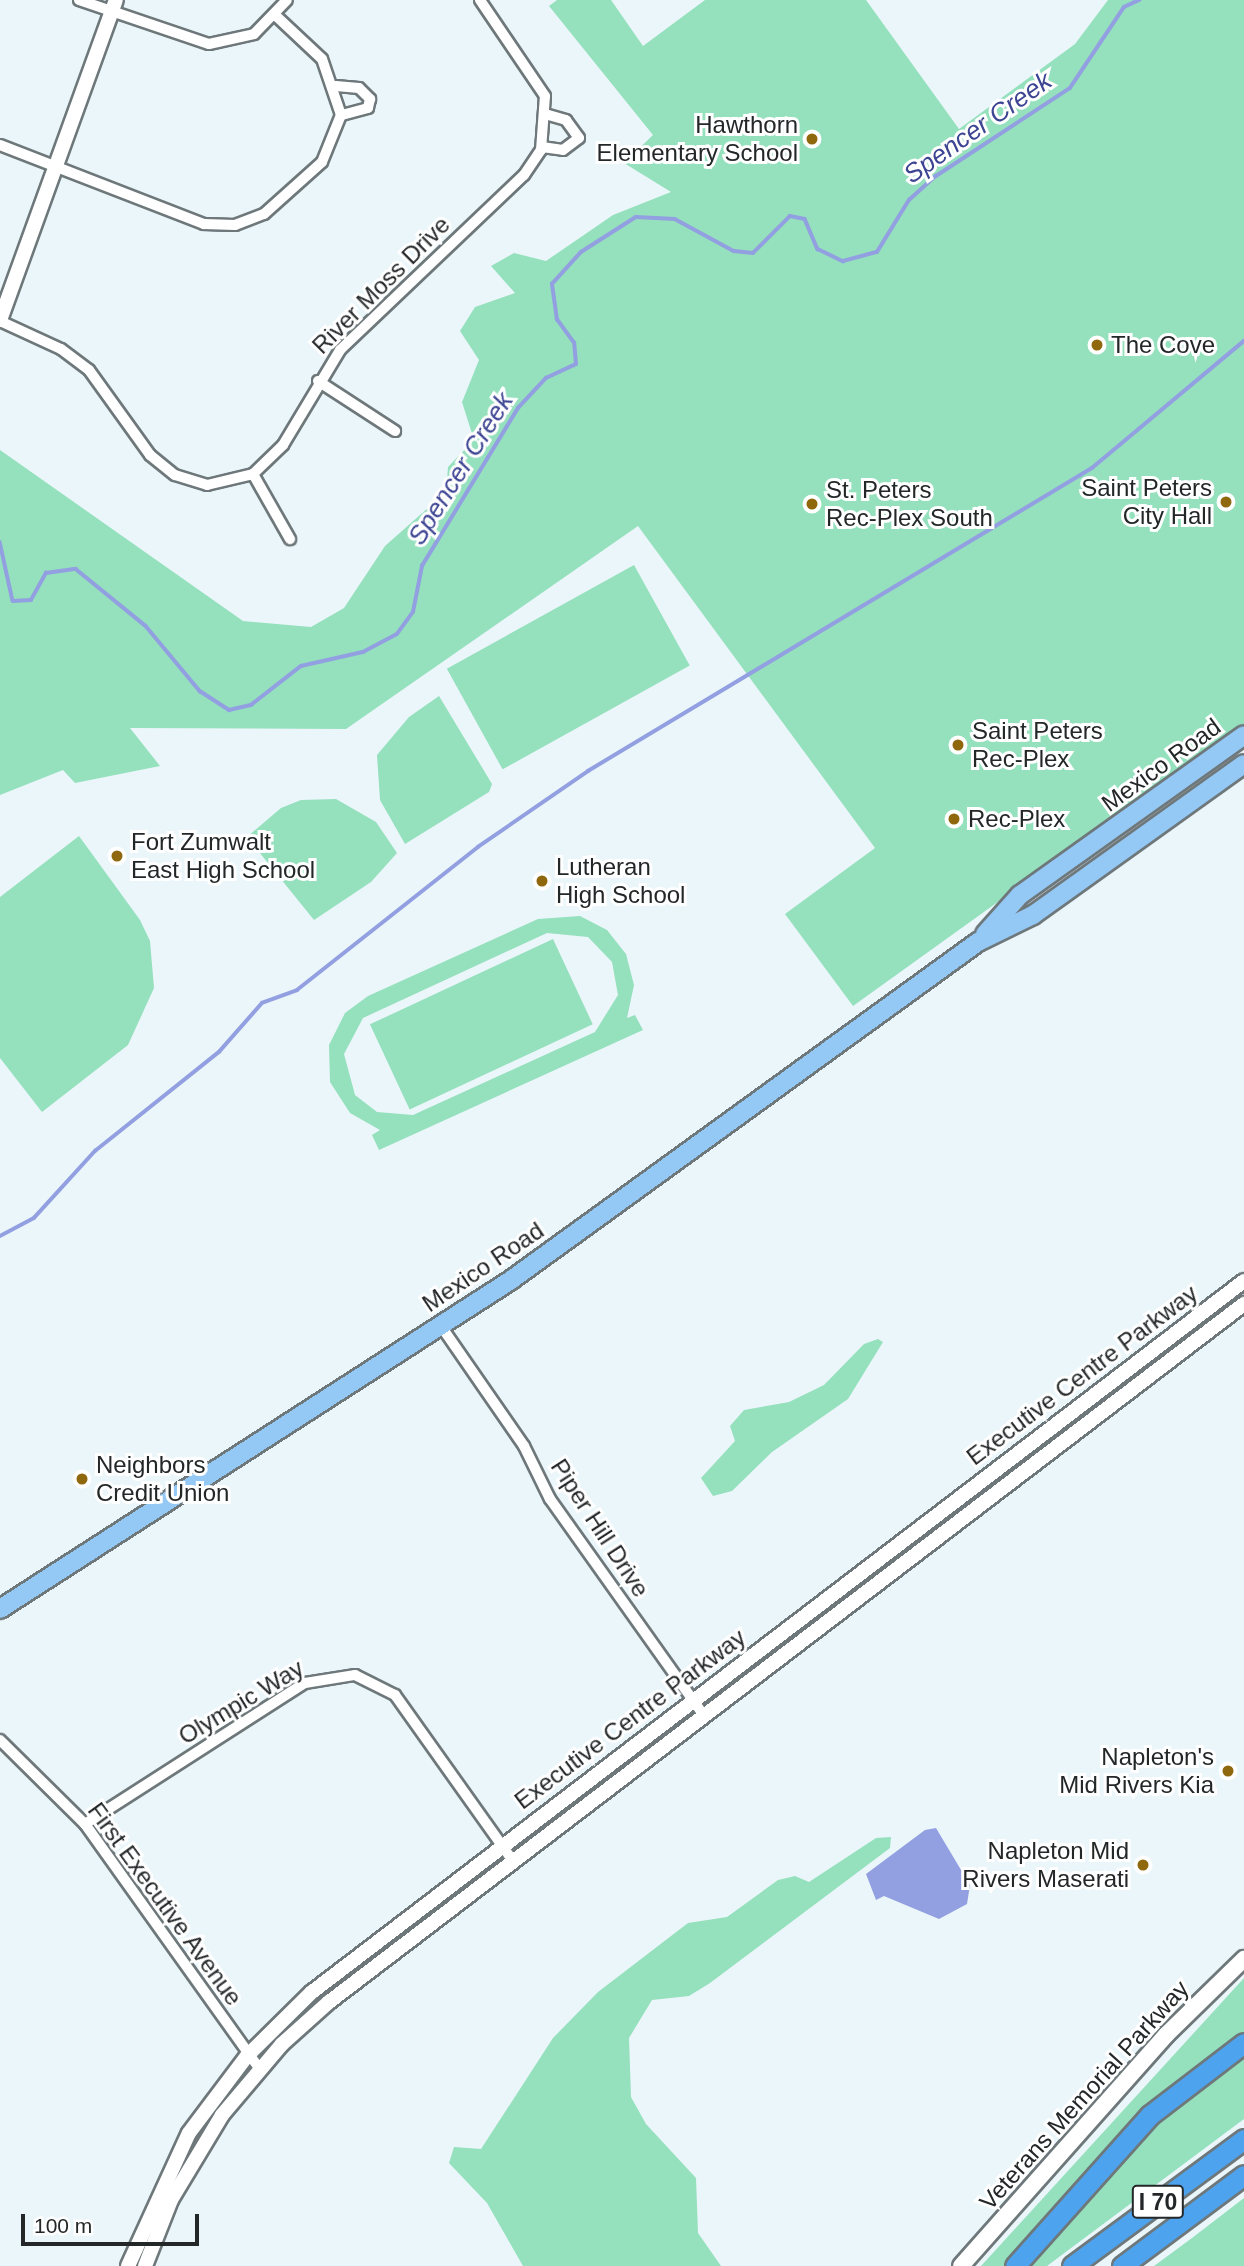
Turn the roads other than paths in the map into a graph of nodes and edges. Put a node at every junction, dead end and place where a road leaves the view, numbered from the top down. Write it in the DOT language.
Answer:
graph roads {
  1 [pos="79,0"];
  2 [pos="287,0"];
  3 [pos="480,0"];
  4 [pos="113,6"];
  5 [pos="276,16"];
  6 [pos="336,86"];
  7 [pos="341,115"];
  8 [pos="548,115"];
  9 [pos="0,145"];
  10 [pos="542,146"];
  11 [pos="53,170"];
  12 [pos="0,321"];
  13 [pos="318,380"];
  14 [pos="396,431"];
  15 [pos="253,474"];
  16 [pos="290,539"];
  17 [pos="1244,735"];
  18 [pos="1244,764"];
  19 [pos="978,942"];
  20 [pos="1244,1281"];
  21 [pos="1244,1304"];
  22 [pos="441,1326"];
  23 [pos="0,1609"];
  24 [pos="694,1699"];
  25 [pos="704,1716"];
  26 [pos="0,1740"];
  27 [pos="85,1824"];
  28 [pos="500,1846"];
  29 [pos="513,1861"];
  30 [pos="1244,1959"];
  31 [pos="1244,2043"];
  32 [pos="247,2056"];
  33 [pos="260,2069"];
  34 [pos="1244,2139"];
  35 [pos="1244,2175"];
  36 [pos="128,2266"];
  37 [pos="145,2266"];
  38 [pos="961,2266"];
  39 [pos="1015,2266"];
  40 [pos="1072,2266"];
  41 [pos="1122,2266"];
  1 -- 4 [label="street"];
  2 -- 5 [label="street"];
  3 -- 8 [label="street, River Moss Drive"];
  4 -- 5 [label="street"];
  4 -- 11 [label="street"];
  5 -- 6 [label="street"];
  6 -- 7 [label="street"];
  6 -- 7 [label="street"];
  7 -- 11 [label="street"];
  8 -- 10 [label="street, River Moss Drive"];
  8 -- 10 [label="street"];
  9 -- 11 [label="street"];
  10 -- 13 [label="street, River Moss Drive"];
  11 -- 12 [label="street"];
  12 -- 15 [label="street, River Moss Drive"];
  13 -- 14 [label="street"];
  13 -- 15 [label="street, River Moss Drive"];
  15 -- 16 [label="street"];
  17 -- 19 [label="main road, Mexico Road"];
  18 -- 19 [label="main road, Mexico Road"];
  19 -- 22 [label="main road, Mexico Road"];
  20 -- 24 [label="street, Executive Centre Parkway"];
  21 -- 25 [label="street, Executive Centre Parkway"];
  22 -- 23 [label="main road, Mexico Road"];
  22 -- 24 [label="street, Piper Hill Drive"];
  24 -- 25 [label="street, Piper Hill Drive"];
  24 -- 28 [label="street, Executive Centre Parkway"];
  25 -- 29 [label="street, Executive Centre Parkway"];
  26 -- 27 [label="street, First Executive Avenue"];
  27 -- 28 [label="street, Olympic Way"];
  27 -- 32 [label="street, First Executive Avenue"];
  28 -- 29 [label="street, Olympic Way"];
  28 -- 32 [label="street, Executive Centre Parkway"];
  29 -- 33 [label="street, Executive Centre Parkway"];
  30 -- 38 [label="main road, Veterans Memorial Parkway"];
  31 -- 39 [label="highway"];
  32 -- 33 [label="street, First Executive Avenue"];
  32 -- 36 [label="street, Executive Centre Parkway"];
  33 -- 37 [label="street, Executive Centre Parkway"];
  34 -- 40 [label="highway, I 70"];
  35 -- 41 [label="highway, I 70"];
}
